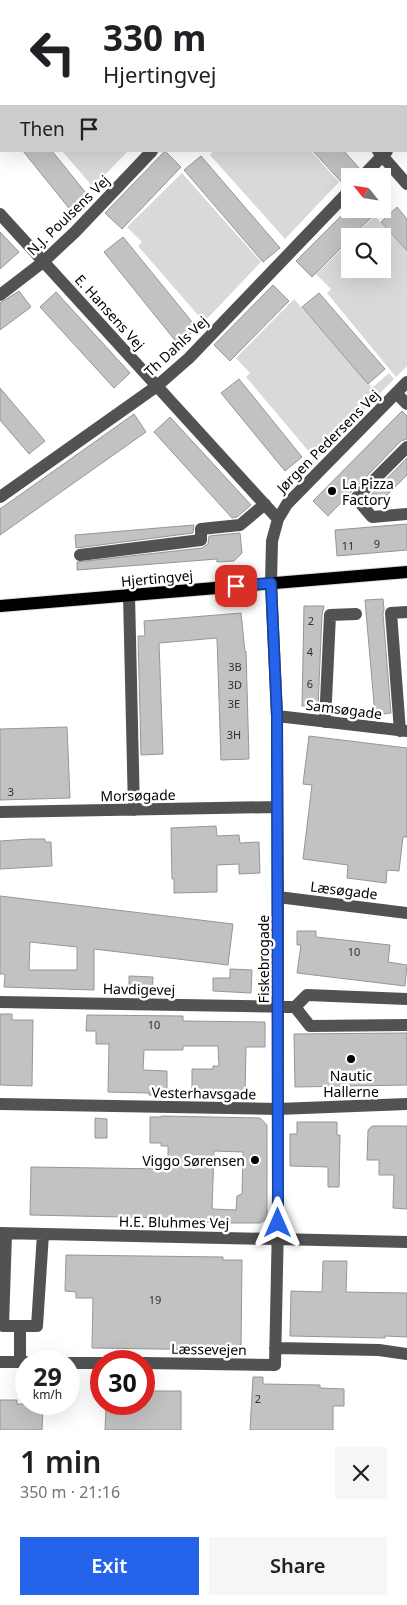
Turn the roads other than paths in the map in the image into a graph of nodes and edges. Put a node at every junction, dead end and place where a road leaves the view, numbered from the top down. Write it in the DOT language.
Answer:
graph roads {
  1 [pos="151,152"];
  2 [pos="382,153"];
  3 [pos="370,168"];
  4 [pos="407,184"];
  5 [pos="341,199"];
  6 [pos="0,214"];
  7 [pos="43,262"];
  8 [pos="0,295"];
  9 [pos="407,382"];
  10 [pos="157,386"];
  11 [pos="396,393"];
  12 [pos="407,404"];
  13 [pos="407,447"];
  14 [pos="0,496"];
  15 [pos="265,504"];
  16 [pos="407,514"];
  17 [pos="278,519"];
  18 [pos="80,555"];
  19 [pos="407,572"];
  20 [pos="271,583"];
  21 [pos="129,595"];
  22 [pos="0,606"];
  23 [pos="407,612"];
  24 [pos="356,614"];
  25 [pos="277,716"];
  26 [pos="325,722"];
  27 [pos="404,731"];
  28 [pos="276,807"];
  29 [pos="134,810"];
  30 [pos="0,812"];
  31 [pos="278,896"];
  32 [pos="407,913"];
  33 [pos="407,999"];
  34 [pos="0,1002"];
  35 [pos="278,1007"];
  36 [pos="296,1008"];
  37 [pos="407,1024"];
  38 [pos="0,1104"];
  39 [pos="407,1104"];
  40 [pos="278,1109"];
  41 [pos="3,1234"];
  42 [pos="43,1234"];
  43 [pos="278,1240"];
  44 [pos="407,1242"];
  45 [pos="20,1326"];
  46 [pos="275,1348"];
  47 [pos="22,1350"];
  48 [pos="407,1354"];
  49 [pos="0,1362"];
  50 [pos="15,1362"];
  51 [pos="155,1363"];
  52 [pos="275,1365"];
  1 -- 7 [label="street, N.J. Poulsens Vej"];
  2 -- 3 [label="street"];
  2 -- 4 [label="street"];
  5 -- 10 [label="street, Th Dahls Vej"];
  6 -- 7 [label="street, E. Hansens Vej"];
  7 -- 8 [label="street, N.J. Poulsens Vej"];
  7 -- 10 [label="street, E. Hansens Vej"];
  9 -- 11 [label="street, Jørgen Pedersens Vej"];
  10 -- 14 [label="street, Th Dahls Vej"];
  10 -- 15 [label="street, E. Hansens Vej"];
  11 -- 12 [label="street"];
  11 -- 17 [label="street, Jørgen Pedersens Vej"];
  13 -- 16 [label="street"];
  15 -- 17 [label="street, E. Hansens Vej"];
  15 -- 18 [label="street"];
  17 -- 20 [label="street, Jørgen Pedersens Vej"];
  19 -- 20 [label="main road, Hjertingvej"];
  20 -- 21 [label="main road, Hjertingvej"];
  20 -- 25 [label="street, Fiskebrogade"];
  21 -- 22 [label="main road, Hjertingvej"];
  21 -- 29 [label="street"];
  23 -- 27 [label="street"];
  24 -- 26 [label="street"];
  25 -- 26 [label="street, Samsøgade"];
  25 -- 28 [label="street, Fiskebrogade"];
  26 -- 27 [label="street, Samsøgade"];
  28 -- 29 [label="street, Morsøgade"];
  28 -- 31 [label="street, Fiskebrogade"];
  29 -- 30 [label="street, Morsøgade"];
  31 -- 32 [label="street, Læsøgade"];
  31 -- 35 [label="street, Fiskebrogade"];
  33 -- 36 [label="street"];
  34 -- 35 [label="street, Havdigevej"];
  35 -- 36 [label="street, Havdigevej"];
  35 -- 40 [label="street, Fiskebrogade"];
  36 -- 37 [label="street"];
  38 -- 40 [label="street, Vesterhavsgade"];
  39 -- 40 [label="street, Vesterhavsgade"];
  40 -- 43 [label="street, Fiskebrogade"];
  41 -- 42 [label="street, H.E. Bluhmes Vej"];
  41 -- 45 [label="street"];
  42 -- 43 [label="street, H.E. Bluhmes Vej"];
  42 -- 45 [label="street"];
  43 -- 44 [label="street, H.E. Bluhmes Vej"];
  43 -- 46 [label="street, Fiskebrogade"];
  45 -- 47 [label="street"];
  46 -- 48 [label="street"];
  46 -- 52 [label="street, Fiskebrogade"];
  49 -- 50 [label="street"];
  51 -- 52 [label="street, Læssevejen"];
}
